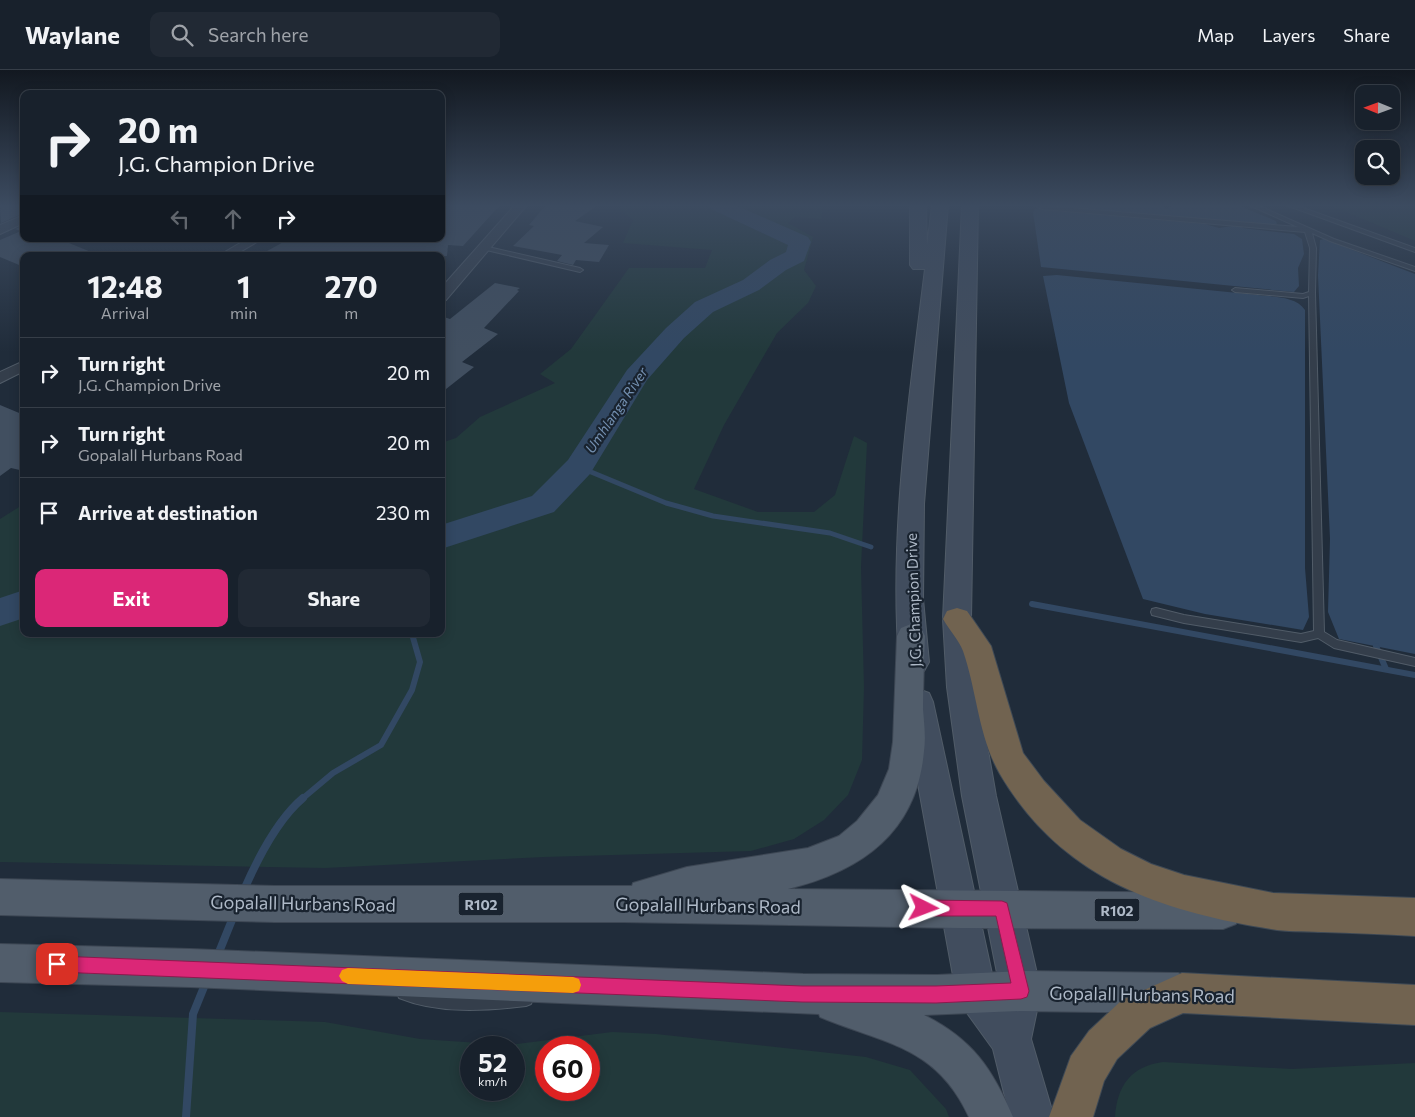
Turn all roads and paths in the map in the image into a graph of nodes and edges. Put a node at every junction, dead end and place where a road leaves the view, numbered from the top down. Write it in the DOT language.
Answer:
graph roads {
  1 [pos="479,254"];
  2 [pos="510,254"];
  3 [pos="919,254"];
  4 [pos="935,254"];
  5 [pos="969,254"];
  6 [pos="978,254"];
  7 [pos="1313,254"];
  8 [pos="1373,254"];
  9 [pos="1415,269"];
  10 [pos="580,270"];
  11 [pos="969,277"];
  12 [pos="1235,290"];
  13 [pos="445,292"];
  14 [pos="1312,293"];
  15 [pos="928,320"];
  16 [pos="20,370"];
  17 [pos="0,378"];
  18 [pos="1156,612"];
  19 [pos="957,619"];
  20 [pos="1319,634"];
  21 [pos="911,636"];
  22 [pos="1415,662"];
  23 [pos="0,897"];
  24 [pos="623,904"];
  25 [pos="1002,909"];
  26 [pos="960,910"];
  27 [pos="1273,911"];
  28 [pos="1415,917"];
  29 [pos="0,963"];
  30 [pos="368,977"];
  31 [pos="598,986"];
  32 [pos="1021,991"];
  33 [pos="976,992"];
  34 [pos="1182,993"];
  35 [pos="802,994"];
  36 [pos="1415,1005"];
  37 [pos="1011,1039"];
  38 [pos="991,1117"];
  39 [pos="1032,1117"];
  40 [pos="1071,1117"];
  1 -- 13 [label="street"];
  2 -- 10 [label="lane"];
  3 -- 15 [label="street"];
  4 -- 15 [label="street, J.G. Champion Drive"];
  5 -- 11 [label="street, J.G. Champion Drive"];
  6 -- 11 [label="street"];
  7 -- 14 [label="lane"];
  8 -- 9 [label="lane"];
  11 -- 19 [label="street, J.G. Champion Drive"];
  12 -- 14 [label="lane"];
  14 -- 20 [label="lane"];
  15 -- 21 [label="street, J.G. Champion Drive"];
  16 -- 17 [label="street"];
  18 -- 20 [label="lane"];
  19 -- 25 [label="street, J.G. Champion Drive"];
  19 -- 27 [label="highway"];
  20 -- 22 [label="lane"];
  21 -- 24 [label="main road"];
  21 -- 26 [label="street, J.G. Champion Drive"];
  23 -- 24 [label="main road, Gopalall Hurbans Road / R102"];
  24 -- 26 [label="main road, Gopalall Hurbans Road / R102"];
  25 -- 26 [label="main road, Gopalall Hurbans Road / R102"];
  25 -- 27 [label="main road, Gopalall Hurbans Road / R102"];
  25 -- 32 [label="street, J.G. Champion Drive"];
  26 -- 33 [label="street, J.G. Champion Drive"];
  27 -- 28 [label="highway, Gopalall Hurbans Road / R102"];
  29 -- 30 [label="main road, Gopalall Hurbans Road"];
  30 -- 31 [label="main road, Gopalall Hurbans Road"];
  30 -- 31 [label="lane"];
  31 -- 35 [label="main road, Gopalall Hurbans Road"];
  32 -- 33 [label="main road, Gopalall Hurbans Road"];
  32 -- 34 [label="main road, Gopalall Hurbans Road"];
  32 -- 37 [label="street, J.G. Champion Drive"];
  33 -- 35 [label="main road, Gopalall Hurbans Road"];
  33 -- 37 [label="street, J.G. Champion Drive"];
  34 -- 36 [label="highway, Gopalall Hurbans Road"];
  34 -- 40 [label="highway"];
  35 -- 38 [label="main road"];
  37 -- 39 [label="street, J.G. Champion Drive"];
}
